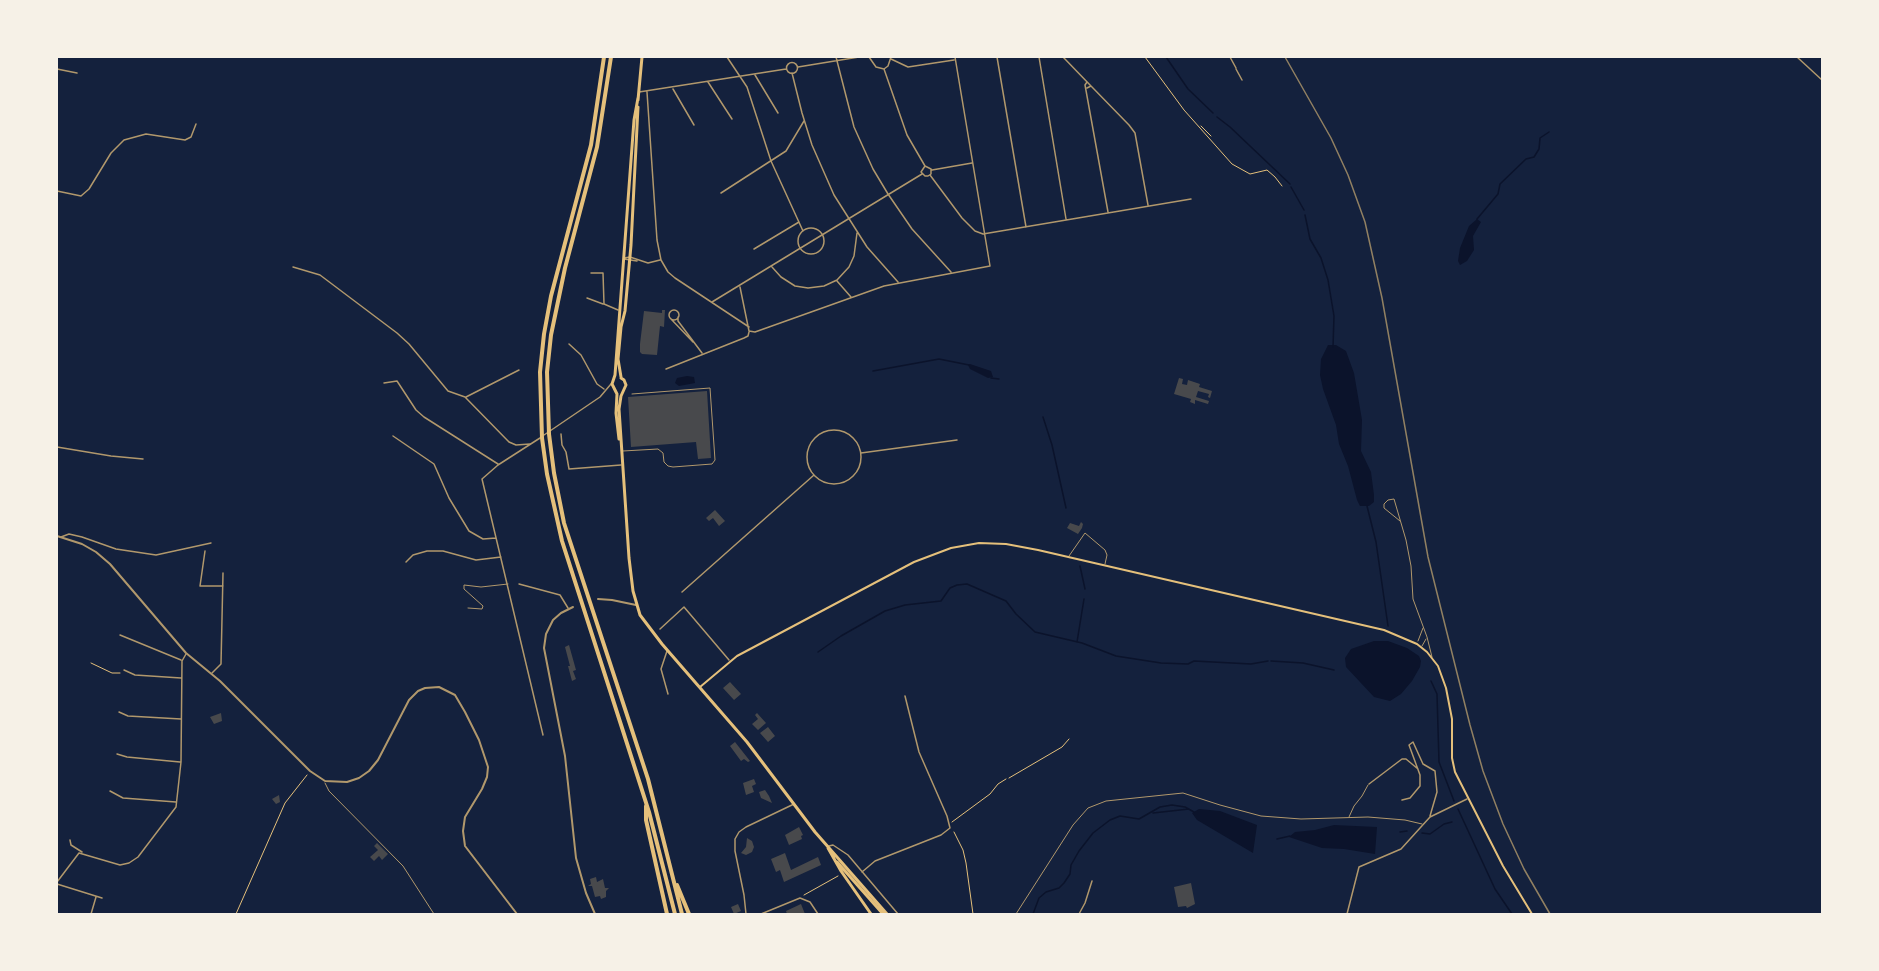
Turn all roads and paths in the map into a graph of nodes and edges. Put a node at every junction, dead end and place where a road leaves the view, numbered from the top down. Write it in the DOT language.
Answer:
graph roads {
  1 [pos="604,57"];
  2 [pos="611,57"];
  3 [pos="642,57"];
  4 [pos="727,57"];
  5 [pos="790,57"];
  6 [pos="859,57"];
  7 [pos="869,57"];
  8 [pos="997,57"];
  9 [pos="1039,57"];
  10 [pos="1063,57"];
  11 [pos="1145,57"];
  12 [pos="1230,57"];
  13 [pos="1797,57"];
  14 [pos="891,58"];
  15 [pos="836,59"];
  16 [pos="955,59"];
  17 [pos="791,62"];
  18 [pos="798,67"];
  19 [pos="57,69"];
  20 [pos="786,69"];
  21 [pos="884,69"];
  22 [pos="77,73"];
  23 [pos="792,73"];
  24 [pos="754,74"];
  25 [pos="739,76"];
  26 [pos="1822,79"];
  27 [pos="1242,80"];
  28 [pos="708,81"];
  29 [pos="1087,82"];
  30 [pos="1091,86"];
  31 [pos="672,88"];
  32 [pos="1087,88"];
  33 [pos="639,92"];
  34 [pos="647,92"];
  35 [pos="638,98"];
  36 [pos="778,113"];
  37 [pos="732,119"];
  38 [pos="804,120"];
  39 [pos="196,124"];
  40 [pos="694,125"];
  41 [pos="1199,125"];
  42 [pos="1211,136"];
  43 [pos="771,161"];
  44 [pos="973,162"];
  45 [pos="925,166"];
  46 [pos="931,170"];
  47 [pos="922,174"];
  48 [pos="930,175"];
  49 [pos="1282,186"];
  50 [pos="57,191"];
  51 [pos="721,193"];
  52 [pos="888,195"];
  53 [pos="1191,199"];
  54 [pos="1148,206"];
  55 [pos="1108,213"];
  56 [pos="849,218"];
  57 [pos="1067,220"];
  58 [pos="799,222"];
  59 [pos="1026,227"];
  60 [pos="803,231"];
  61 [pos="857,231"];
  62 [pos="985,234"];
  63 [pos="823,235"];
  64 [pos="800,248"];
  65 [pos="754,249"];
  66 [pos="623,258"];
  67 [pos="630,259"];
  68 [pos="661,260"];
  69 [pos="293,267"];
  70 [pos="771,267"];
  71 [pos="591,273"];
  72 [pos="952,273"];
  73 [pos="837,280"];
  74 [pos="899,283"];
  75 [pos="740,286"];
  76 [pos="851,297"];
  77 [pos="586,298"];
  78 [pos="711,303"];
  79 [pos="604,304"];
  80 [pos="619,310"];
  81 [pos="624,316"];
  82 [pos="678,317"];
  83 [pos="671,319"];
  84 [pos="749,329"];
  85 [pos="693,342"];
  86 [pos="569,344"];
  87 [pos="703,354"];
  88 [pos="666,369"];
  89 [pos="519,370"];
  90 [pos="621,378"];
  91 [pos="384,383"];
  92 [pos="614,385"];
  93 [pos="605,389"];
  94 [pos="624,389"];
  95 [pos="632,394"];
  96 [pos="465,397"];
  97 [pos="561,434"];
  98 [pos="393,436"];
  99 [pos="957,440"];
  100 [pos="620,441"];
  101 [pos="530,444"];
  102 [pos="57,447"];
  103 [pos="621,451"];
  104 [pos="860,453"];
  105 [pos="143,459"];
  106 [pos="498,465"];
  107 [pos="622,465"];
  108 [pos="814,475"];
  109 [pos="1400,521"];
  110 [pos="59,537"];
  111 [pos="497,538"];
  112 [pos="211,543"];
  113 [pos="205,551"];
  114 [pos="502,557"];
  115 [pos="1068,557"];
  116 [pos="406,562"];
  117 [pos="1104,566"];
  118 [pos="223,573"];
  119 [pos="508,584"];
  120 [pos="519,584"];
  121 [pos="223,586"];
  122 [pos="682,592"];
  123 [pos="598,599"];
  124 [pos="636,605"];
  125 [pos="573,607"];
  126 [pos="468,608"];
  127 [pos="568,609"];
  128 [pos="1424,626"];
  129 [pos="660,629"];
  130 [pos="120,635"];
  131 [pos="1427,637"];
  132 [pos="1416,643"];
  133 [pos="1421,647"];
  134 [pos="667,650"];
  135 [pos="186,653"];
  136 [pos="1433,659"];
  137 [pos="182,661"];
  138 [pos="729,661"];
  139 [pos="91,663"];
  140 [pos="124,670"];
  141 [pos="212,674"];
  142 [pos="182,678"];
  143 [pos="700,687"];
  144 [pos="668,694"];
  145 [pos="905,696"];
  146 [pos="119,712"];
  147 [pos="182,719"];
  148 [pos="543,735"];
  149 [pos="1069,739"];
  150 [pos="117,754"];
  151 [pos="181,762"];
  152 [pos="1418,770"];
  153 [pos="308,773"];
  154 [pos="1006,778"];
  155 [pos="1009,778"];
  156 [pos="326,781"];
  157 [pos="1370,784"];
  158 [pos="110,791"];
  159 [pos="1468,799"];
  160 [pos="1402,800"];
  161 [pos="177,802"];
  162 [pos="795,804"];
  163 [pos="646,805"];
  164 [pos="1430,817"];
  165 [pos="1349,818"];
  166 [pos="950,824"];
  167 [pos="1422,824"];
  168 [pos="950,828"];
  169 [pos="70,840"];
  170 [pos="828,847"];
  171 [pos="82,853"];
  172 [pos="832,856"];
  173 [pos="862,872"];
  174 [pos="838,876"];
  175 [pos="675,881"];
  176 [pos="1092,881"];
  177 [pos="57,883"];
  178 [pos="97,897"];
  179 [pos="102,898"];
  180 [pos="800,898"];
  181 [pos="91,914"];
  182 [pos="236,914"];
  183 [pos="434,914"];
  184 [pos="517,914"];
  185 [pos="595,914"];
  186 [pos="667,914"];
  187 [pos="675,914"];
  188 [pos="682,914"];
  189 [pos="689,914"];
  190 [pos="746,914"];
  191 [pos="762,914"];
  192 [pos="818,914"];
  193 [pos="871,914"];
  194 [pos="885,914"];
  195 [pos="898,914"];
  196 [pos="973,914"];
  197 [pos="1016,914"];
  198 [pos="1079,914"];
  199 [pos="1347,914"];
  200 [pos="1532,914"];
  1 -- 163 [label="highway"];
  2 -- 175 [label="highway"];
  3 -- 33 [label="main road"];
  4 -- 25 [label="street"];
  5 -- 17 [label="street"];
  6 -- 15 [label="street"];
  7 -- 21 [label="street"];
  8 -- 59 [label="street"];
  9 -- 57 [label="street"];
  10 -- 29 [label="street"];
  11 -- 41 [label="path"];
  12 -- 27 [label="street"];
  13 -- 26 [label="street"];
  14 -- 16 [label="street"];
  14 -- 21 [label="street"];
  15 -- 18 [label="street"];
  15 -- 52 [label="street"];
  16 -- 44 [label="street"];
  17 -- 18 [label="street"];
  17 -- 20 [label="street"];
  18 -- 23 [label="street"];
  19 -- 22 [label="street"];
  20 -- 23 [label="street"];
  20 -- 24 [label="street"];
  21 -- 45 [label="street"];
  23 -- 38 [label="street"];
  24 -- 25 [label="street"];
  24 -- 36 [label="street"];
  25 -- 28 [label="street"];
  25 -- 43 [label="street"];
  28 -- 31 [label="street"];
  28 -- 37 [label="street"];
  29 -- 30 [label="street"];
  29 -- 32 [label="street"];
  30 -- 32 [label="street"];
  30 -- 54 [label="street"];
  31 -- 34 [label="street"];
  31 -- 40 [label="street"];
  32 -- 55 [label="street"];
  33 -- 34 [label="street"];
  33 -- 35 [label="main road"];
  34 -- 68 [label="street"];
  35 -- 66 [label="main road"];
  35 -- 67 [label="main road"];
  38 -- 43 [label="street"];
  38 -- 56 [label="street"];
  39 -- 50 [label="street"];
  41 -- 42 [label="path"];
  41 -- 49 [label="path"];
  43 -- 51 [label="street"];
  43 -- 58 [label="street"];
  44 -- 46 [label="street"];
  44 -- 62 [label="street"];
  45 -- 46 [label="street"];
  45 -- 47 [label="street"];
  46 -- 48 [label="street"];
  47 -- 48 [label="street"];
  47 -- 52 [label="street"];
  48 -- 62 [label="street"];
  52 -- 56 [label="street"];
  52 -- 72 [label="street"];
  53 -- 54 [label="street"];
  54 -- 55 [label="street"];
  55 -- 57 [label="street"];
  56 -- 61 [label="street"];
  56 -- 63 [label="street"];
  57 -- 59 [label="street"];
  58 -- 60 [label="street"];
  58 -- 65 [label="street"];
  59 -- 62 [label="street"];
  60 -- 63 [label="street"];
  60 -- 64 [label="street"];
  61 -- 73 [label="street"];
  61 -- 74 [label="street"];
  62 -- 72 [label="street"];
  63 -- 64 [label="street"];
  63 -- 64 [label="street"];
  64 -- 70 [label="street"];
  66 -- 67 [label="street"];
  66 -- 80 [label="main road"];
  67 -- 68 [label="street"];
  67 -- 81 [label="main road"];
  68 -- 78 [label="street"];
  69 -- 96 [label="street"];
  70 -- 73 [label="street"];
  70 -- 75 [label="street"];
  71 -- 79 [label="street"];
  72 -- 74 [label="street"];
  73 -- 76 [label="street"];
  74 -- 76 [label="street"];
  75 -- 78 [label="street"];
  75 -- 84 [label="street"];
  76 -- 84 [label="street"];
  77 -- 79 [label="street"];
  78 -- 84 [label="street"];
  79 -- 80 [label="street"];
  80 -- 81 [label="street"];
  80 -- 92 [label="main road"];
  81 -- 90 [label="main road"];
  82 -- 83 [label="street"];
  82 -- 83 [label="street"];
  82 -- 85 [label="street"];
  83 -- 85 [label="street"];
  84 -- 87 [label="street"];
  85 -- 87 [label="street"];
  86 -- 93 [label="street"];
  87 -- 88 [label="street"];
  89 -- 96 [label="street"];
  90 -- 92 [label="main road"];
  90 -- 94 [label="main road"];
  91 -- 106 [label="street"];
  92 -- 93 [label="street"];
  92 -- 94 [label="main road"];
  92 -- 100 [label="main road"];
  93 -- 101 [label="street"];
  94 -- 100 [label="main road"];
  95 -- 103 [label="lane"];
  96 -- 101 [label="street"];
  97 -- 107 [label="street"];
  98 -- 111 [label="street"];
  99 -- 104 [label="street"];
  100 -- 103 [label="main road"];
  101 -- 106 [label="street"];
  102 -- 105 [label="street"];
  103 -- 107 [label="main road"];
  104 -- 108 [label="street"];
  104 -- 108 [label="street"];
  106 -- 111 [label="street"];
  107 -- 124 [label="main road"];
  108 -- 122 [label="street"];
  109 -- 109 [label="lane"];
  109 -- 128 [label="lane"];
  110 -- 112 [label="street"];
  110 -- 135 [label="street"];
  111 -- 114 [label="street"];
  113 -- 121 [label="street"];
  114 -- 116 [label="street"];
  114 -- 119 [label="street"];
  115 -- 117 [label="main road"];
  115 -- 117 [label="lane"];
  115 -- 138 [label="main road"];
  117 -- 132 [label="main road"];
  118 -- 121 [label="street"];
  119 -- 126 [label="lane"];
  119 -- 148 [label="street"];
  120 -- 127 [label="street"];
  121 -- 141 [label="street"];
  123 -- 124 [label="street"];
  124 -- 134 [label="main road"];
  125 -- 127 [label="street"];
  127 -- 185 [label="street"];
  128 -- 131 [label="lane"];
  128 -- 132 [label="lane"];
  129 -- 138 [label="street"];
  130 -- 137 [label="street"];
  131 -- 133 [label="lane"];
  131 -- 136 [label="lane"];
  132 -- 133 [label="main road"];
  133 -- 136 [label="main road"];
  134 -- 143 [label="main road"];
  134 -- 144 [label="street"];
  135 -- 137 [label="street"];
  135 -- 141 [label="street"];
  136 -- 159 [label="main road"];
  137 -- 142 [label="street"];
  138 -- 143 [label="main road"];
  139 -- 140 [label="path"];
  140 -- 142 [label="street"];
  141 -- 156 [label="street"];
  142 -- 147 [label="street"];
  143 -- 162 [label="main road"];
  145 -- 166 [label="street"];
  146 -- 147 [label="street"];
  147 -- 151 [label="street"];
  149 -- 155 [label="path"];
  150 -- 151 [label="street"];
  151 -- 161 [label="street"];
  152 -- 157 [label="street"];
  152 -- 160 [label="street"];
  152 -- 164 [label="street"];
  153 -- 182 [label="path"];
  154 -- 166 [label="path"];
  156 -- 183 [label="lane"];
  156 -- 184 [label="street"];
  157 -- 165 [label="lane"];
  158 -- 161 [label="street"];
  159 -- 164 [label="street"];
  159 -- 200 [label="main road"];
  161 -- 171 [label="street"];
  162 -- 170 [label="main road"];
  162 -- 190 [label="street"];
  163 -- 186 [label="highway"];
  163 -- 187 [label="highway"];
  164 -- 167 [label="street"];
  165 -- 167 [label="lane"];
  165 -- 197 [label="lane"];
  166 -- 168 [label="street"];
  167 -- 199 [label="street"];
  168 -- 173 [label="street"];
  168 -- 196 [label="path"];
  169 -- 171 [label="street"];
  170 -- 172 [label="main road"];
  170 -- 173 [label="street"];
  170 -- 194 [label="main road"];
  171 -- 177 [label="street"];
  172 -- 193 [label="main road"];
  172 -- 194 [label="main road"];
  173 -- 195 [label="street"];
  174 -- 180 [label="path"];
  175 -- 188 [label="highway"];
  175 -- 189 [label="highway"];
  176 -- 198 [label="street"];
  177 -- 178 [label="street"];
  178 -- 179 [label="street"];
  178 -- 181 [label="street"];
  180 -- 191 [label="street"];
  180 -- 192 [label="street"];
}
